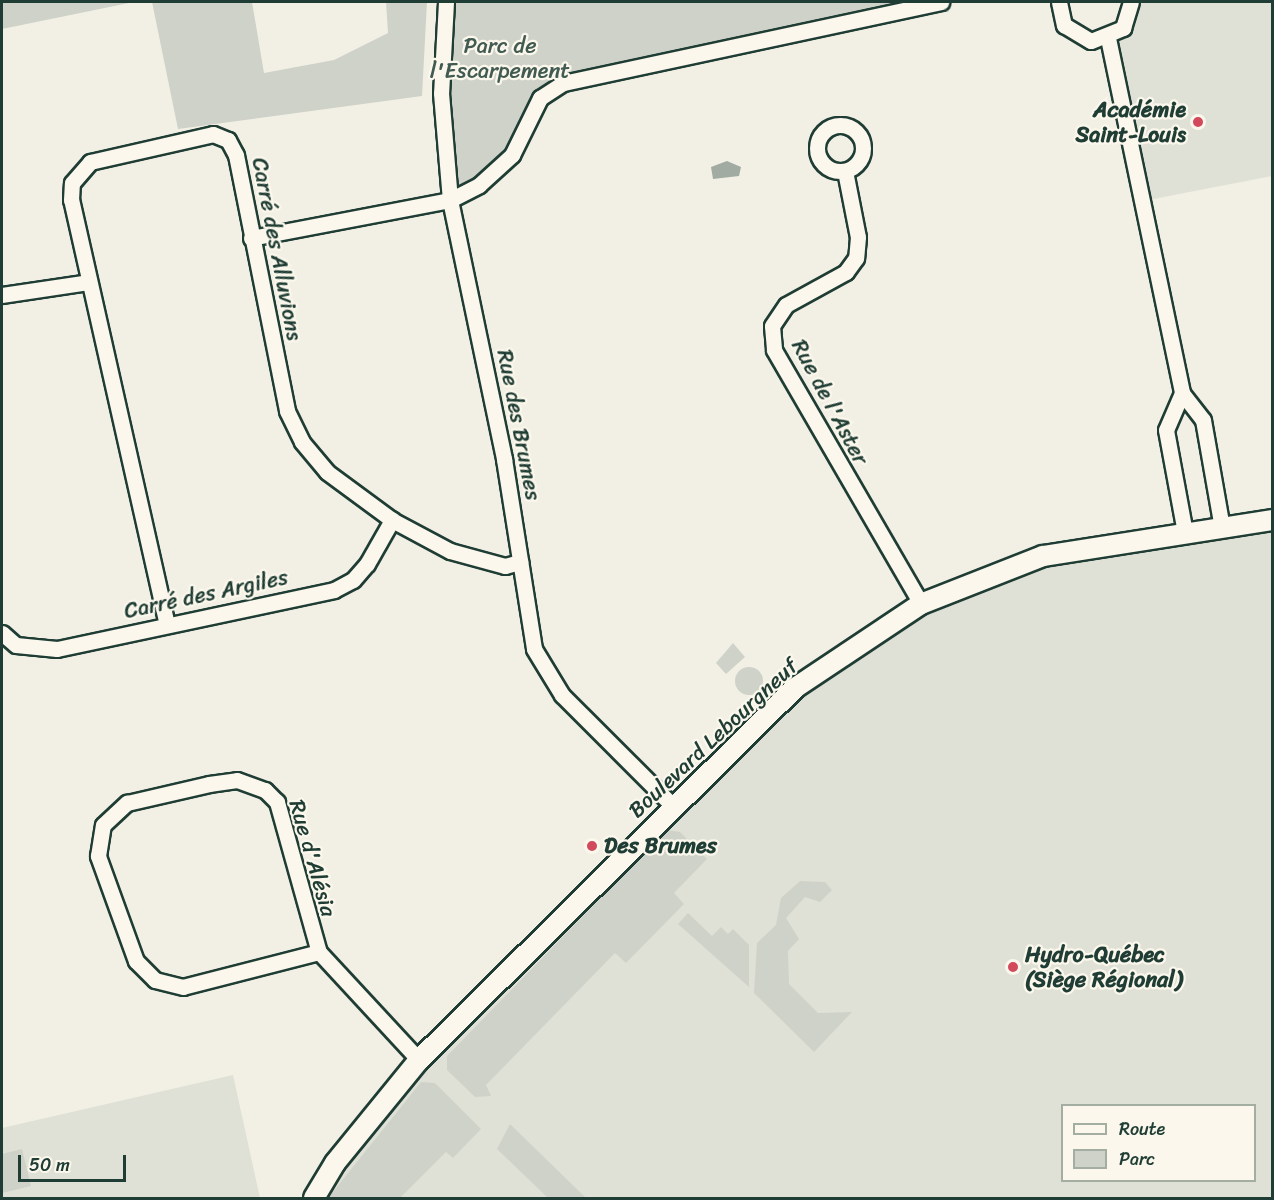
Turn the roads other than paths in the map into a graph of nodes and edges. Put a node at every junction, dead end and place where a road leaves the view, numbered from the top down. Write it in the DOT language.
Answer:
graph roads {
  1 [pos="446,2"];
  2 [pos="941,2"];
  3 [pos="1059,2"];
  4 [pos="1131,2"];
  5 [pos="1108,39"];
  6 [pos="845,171"];
  7 [pos="450,200"];
  8 [pos="251,238"];
  9 [pos="89,282"];
  10 [pos="2,295"];
  11 [pos="1182,393"];
  12 [pos="392,520"];
  13 [pos="1272,520"];
  14 [pos="1222,528"];
  15 [pos="1185,533"];
  16 [pos="520,562"];
  17 [pos="921,604"];
  18 [pos="167,625"];
  19 [pos="2,633"];
  20 [pos="672,805"];
  21 [pos="319,952"];
  22 [pos="419,1060"];
  23 [pos="314,1198"];
  1 -- 7 [label="street, Rue des Brumes"];
  2 -- 7 [label="street"];
  3 -- 5 [label="street"];
  4 -- 5 [label="street"];
  5 -- 11 [label="street"];
  6 -- 17 [label="street, Rue de l'Aster"];
  7 -- 8 [label="street"];
  7 -- 16 [label="street, Rue des Brumes"];
  8 -- 9 [label="street, Carré des Alluvions"];
  8 -- 12 [label="street, Carré des Alluvions"];
  9 -- 10 [label="street"];
  9 -- 18 [label="street, Carré des Alluvions"];
  11 -- 14 [label="street"];
  11 -- 15 [label="street"];
  12 -- 16 [label="street, Carré des Alluvions"];
  12 -- 18 [label="street, Carré des Argiles"];
  13 -- 14 [label="main road, Boulevard Lebourgneuf"];
  14 -- 15 [label="main road, Boulevard Lebourgneuf"];
  15 -- 17 [label="main road, Boulevard Lebourgneuf"];
  16 -- 20 [label="street, Rue des Brumes"];
  17 -- 20 [label="main road, Boulevard Lebourgneuf"];
  18 -- 19 [label="street, Carré des Argiles"];
  20 -- 22 [label="main road, Boulevard Lebourgneuf"];
  21 -- 21 [label="street, Rue d'Alésia"];
  21 -- 22 [label="street, Rue d'Alésia"];
  22 -- 23 [label="main road, Boulevard Lebourgneuf"];
}
